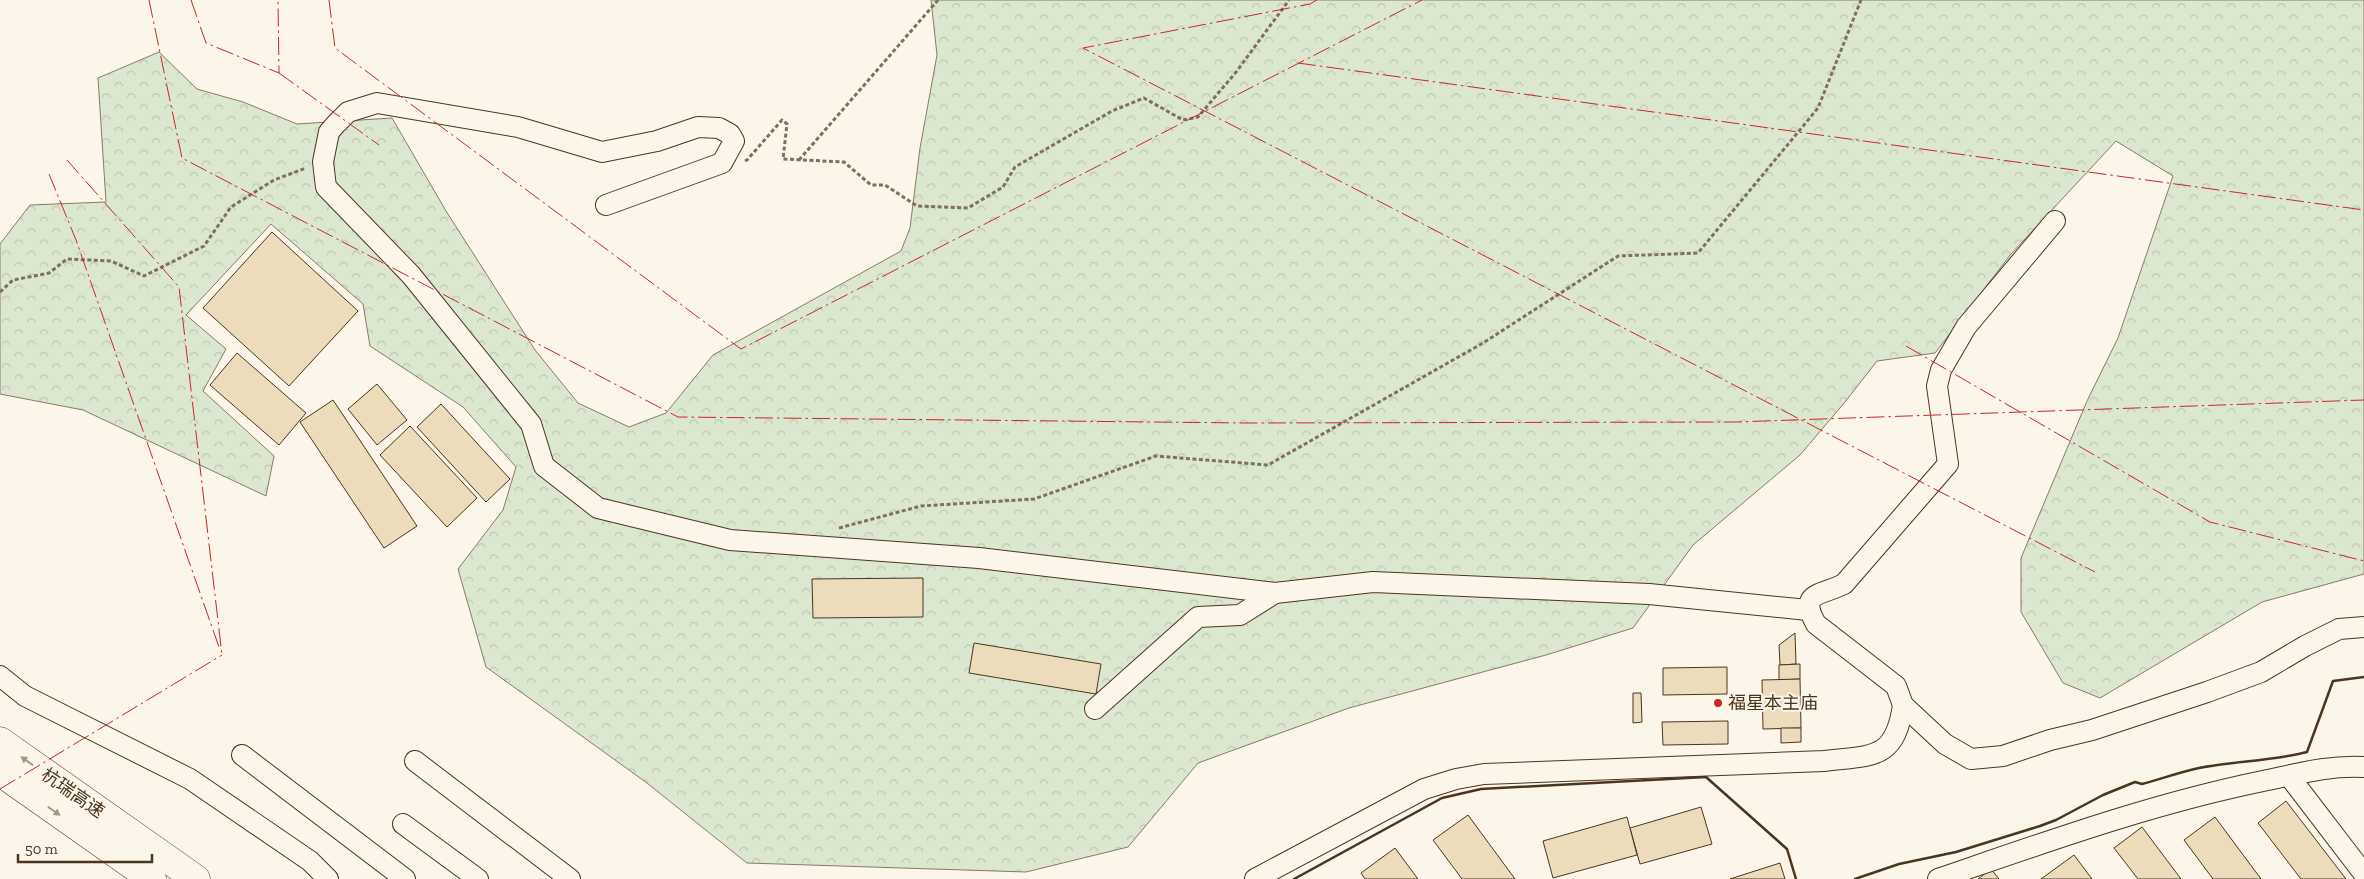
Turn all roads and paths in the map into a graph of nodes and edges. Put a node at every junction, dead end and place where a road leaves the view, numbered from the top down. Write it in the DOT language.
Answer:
graph roads {
  1 [pos="938,0"];
  2 [pos="1289,0"];
  3 [pos="1861,0"];
  4 [pos="799,160"];
  5 [pos="323,162"];
  6 [pos="722,163"];
  7 [pos="606,205"];
  8 [pos="2055,221"];
  9 [pos="0,292"];
  10 [pos="817,546"];
  11 [pos="1275,593"];
  12 [pos="1808,610"];
  13 [pos="2364,627"];
  14 [pos="0,676"];
  15 [pos="1903,705"];
  16 [pos="1095,708"];
  17 [pos="0,741"];
  18 [pos="242,755"];
  19 [pos="414,761"];
  20 [pos="2364,767"];
  21 [pos="0,772"];
  22 [pos="2288,776"];
  23 [pos="403,824"];
  24 [pos="2364,874"];
  25 [pos="152,879"];
  26 [pos="196,879"];
  27 [pos="328,879"];
  28 [pos="405,879"];
  29 [pos="478,879"];
  30 [pos="570,879"];
  31 [pos="1254,879"];
  32 [pos="1938,879"];
  1 -- 4 [label="path"];
  2 -- 4 [label="path"];
  3 -- 10 [label="path"];
  4 -- 6 [label="path"];
  5 -- 6 [label="street"];
  5 -- 9 [label="path"];
  5 -- 10 [label="street"];
  6 -- 7 [label="street"];
  8 -- 12 [label="street"];
  10 -- 11 [label="street"];
  11 -- 12 [label="street"];
  11 -- 16 [label="street"];
  12 -- 15 [label="street"];
  13 -- 15 [label="street"];
  14 -- 27 [label="street"];
  15 -- 31 [label="street"];
  26 -- 17 [label="highway, 杭瑞高速, one-way"];
  18 -- 28 [label="street"];
  19 -- 30 [label="street"];
  20 -- 22 [label="street"];
  21 -- 25 [label="highway, 杭瑞高速, one-way"];
  22 -- 24 [label="street"];
  22 -- 32 [label="street"];
  23 -- 29 [label="street"];
}
